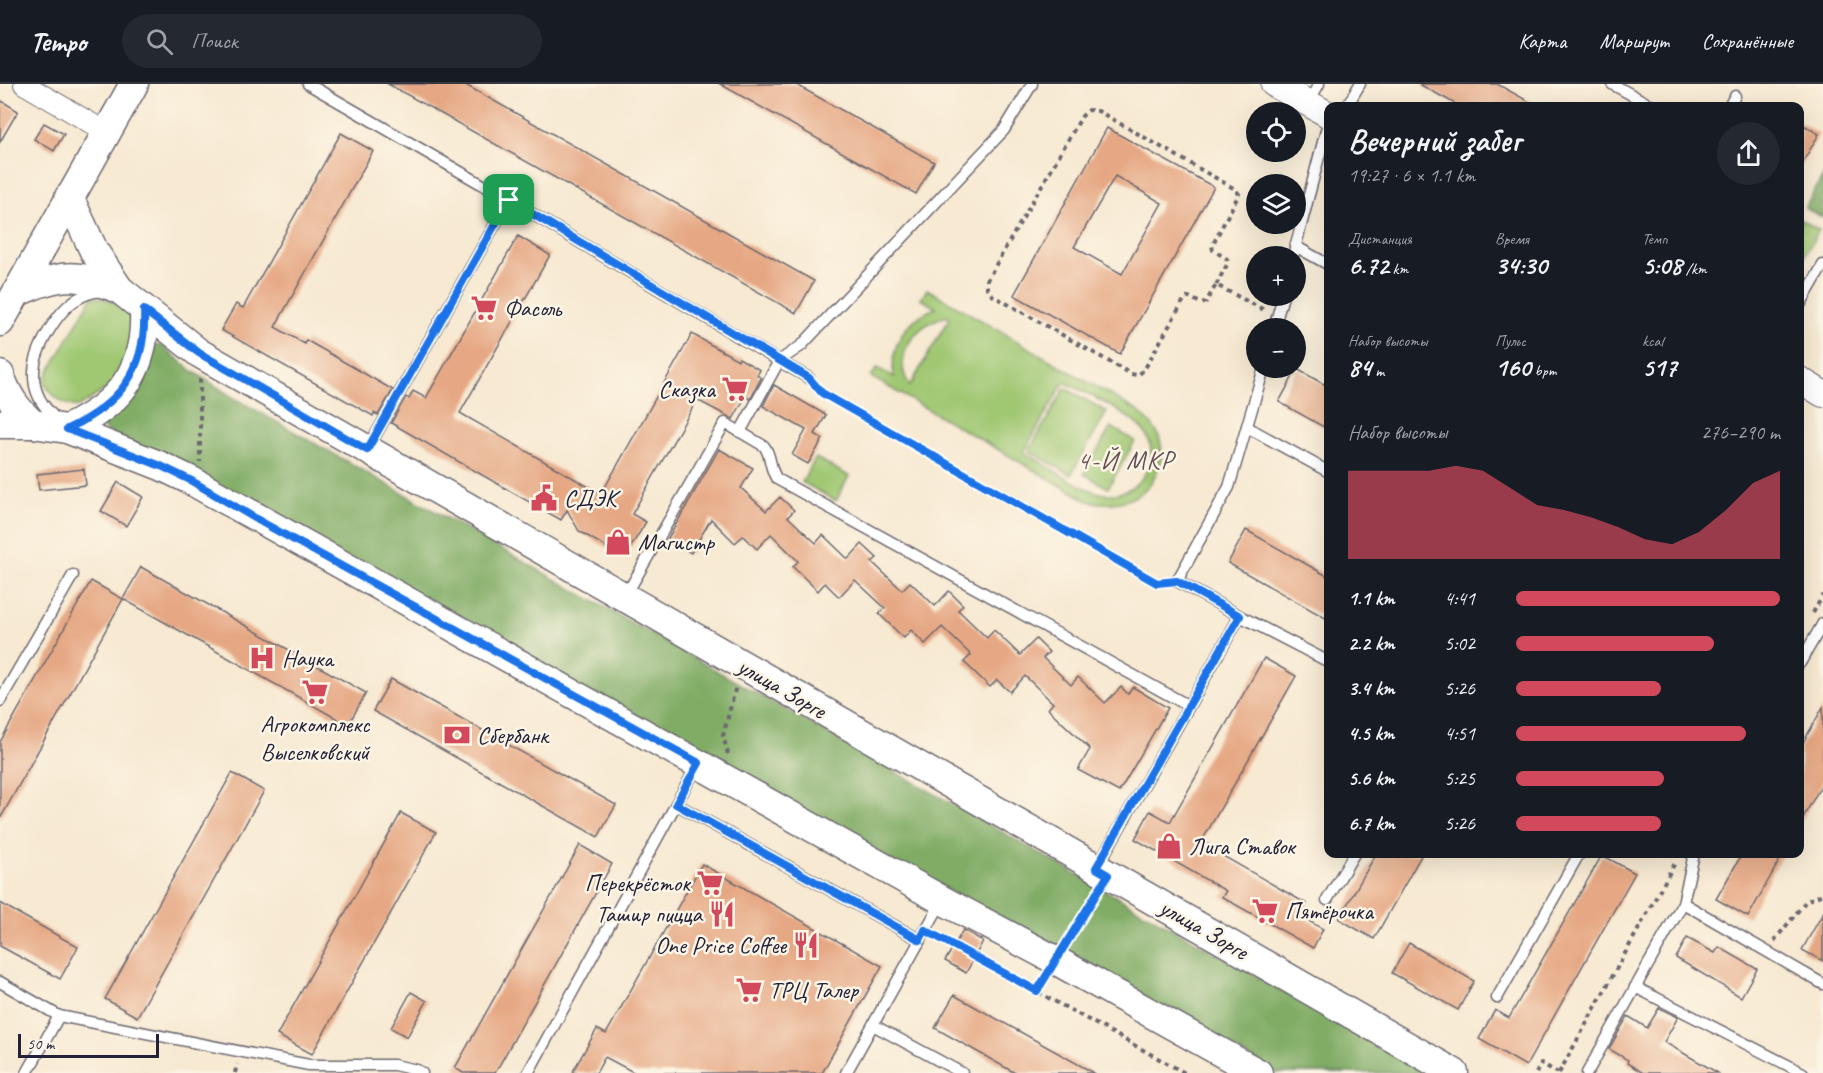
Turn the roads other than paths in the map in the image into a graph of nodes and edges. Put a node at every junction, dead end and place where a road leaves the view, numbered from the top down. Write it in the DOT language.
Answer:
graph roads {
  1 [pos="24,84"];
  2 [pos="134,84"];
  3 [pos="308,84"];
  4 [pos="1274,84"];
  5 [pos="1360,84"];
  6 [pos="1612,84"];
  7 [pos="1030,85"];
  8 [pos="1735,96"];
  9 [pos="1319,101"];
  10 [pos="1349,102"];
  11 [pos="1645,102"];
  12 [pos="1731,102"];
  13 [pos="106,132"];
  14 [pos="1324,138"];
  15 [pos="69,197"];
  16 [pos="509,200"];
  17 [pos="1295,246"];
  18 [pos="1306,256"];
  19 [pos="1324,263"];
  20 [pos="1823,265"];
  21 [pos="119,289"];
  22 [pos="18,292"];
  23 [pos="1804,298"];
  24 [pos="144,310"];
  25 [pos="0,321"];
  26 [pos="779,361"];
  27 [pos="0,375"];
  28 [pos="809,378"];
  29 [pos="1260,378"];
  30 [pos="1804,382"];
  31 [pos="1823,394"];
  32 [pos="0,424"];
  33 [pos="33,424"];
  34 [pos="1247,428"];
  35 [pos="67,429"];
  36 [pos="740,432"];
  37 [pos="367,450"];
  38 [pos="1324,469"];
  39 [pos="73,575"];
  40 [pos="624,598"];
  41 [pos="1240,616"];
  42 [pos="1823,623"];
  43 [pos="1804,656"];
  44 [pos="1324,659"];
  45 [pos="0,701"];
  46 [pos="1189,706"];
  47 [pos="709,769"];
  48 [pos="676,804"];
  49 [pos="1352,858"];
  50 [pos="1577,858"];
  51 [pos="1688,858"];
  52 [pos="1102,872"];
  53 [pos="942,900"];
  54 [pos="1327,900"];
  55 [pos="1683,903"];
  56 [pos="922,935"];
  57 [pos="0,982"];
  58 [pos="1823,984"];
  59 [pos="1635,987"];
  60 [pos="1497,998"];
  61 [pos="59,1016"];
  62 [pos="873,1025"];
  63 [pos="27,1073"];
  64 [pos="422,1073"];
  65 [pos="528,1073"];
  66 [pos="846,1073"];
  67 [pos="962,1073"];
  68 [pos="1258,1073"];
  69 [pos="1454,1073"];
  70 [pos="1587,1073"];
  71 [pos="1803,1073"];
  1 -- 13 [label="street"];
  2 -- 13 [label="main road"];
  3 -- 16 [label="lane"];
  4 -- 9 [label="street"];
  5 -- 10 [label="lane"];
  6 -- 11 [label="lane"];
  7 -- 26 [label="lane"];
  8 -- 12 [label="lane"];
  13 -- 15 [label="main road"];
  14 -- 17 [label="lane"];
  15 -- 21 [label="main road"];
  15 -- 22 [label="main road"];
  16 -- 26 [label="lane"];
  16 -- 37 [label="lane"];
  18 -- 19 [label="lane"];
  20 -- 23 [label="lane"];
  21 -- 22 [label="main road"];
  21 -- 24 [label="main road, улица Зорге"];
  21 -- 35 [label="lane"];
  22 -- 25 [label="main road"];
  24 -- 35 [label="main road"];
  24 -- 37 [label="main road, улица Зорге"];
  26 -- 28 [label="lane"];
  26 -- 36 [label="lane"];
  27 -- 33 [label="main road"];
  29 -- 34 [label="lane"];
  30 -- 31 [label="street"];
  32 -- 33 [label="main road"];
  33 -- 35 [label="main road"];
  34 -- 38 [label="lane"];
  34 -- 41 [label="lane"];
  35 -- 47 [label="main road"];
  36 -- 40 [label="lane"];
  36 -- 46 [label="lane"];
  37 -- 40 [label="main road, улица Зорге"];
  39 -- 45 [label="lane"];
  40 -- 52 [label="main road, улица Зорге"];
  41 -- 44 [label="lane"];
  41 -- 46 [label="lane"];
  42 -- 43 [label="lane"];
  46 -- 52 [label="lane"];
  47 -- 48 [label="lane"];
  47 -- 53 [label="main road"];
  48 -- 56 [label="lane"];
  48 -- 65 [label="lane"];
  49 -- 54 [label="lane"];
  50 -- 60 [label="lane"];
  51 -- 55 [label="lane"];
  52 -- 69 [label="main road, улица Зорге"];
  53 -- 56 [label="lane"];
  53 -- 68 [label="main road"];
  55 -- 58 [label="lane"];
  55 -- 59 [label="lane"];
  56 -- 62 [label="lane"];
  57 -- 61 [label="lane"];
  59 -- 70 [label="lane"];
  59 -- 71 [label="lane"];
  61 -- 63 [label="lane"];
  61 -- 64 [label="lane"];
  62 -- 66 [label="lane"];
  62 -- 67 [label="lane"];
}
